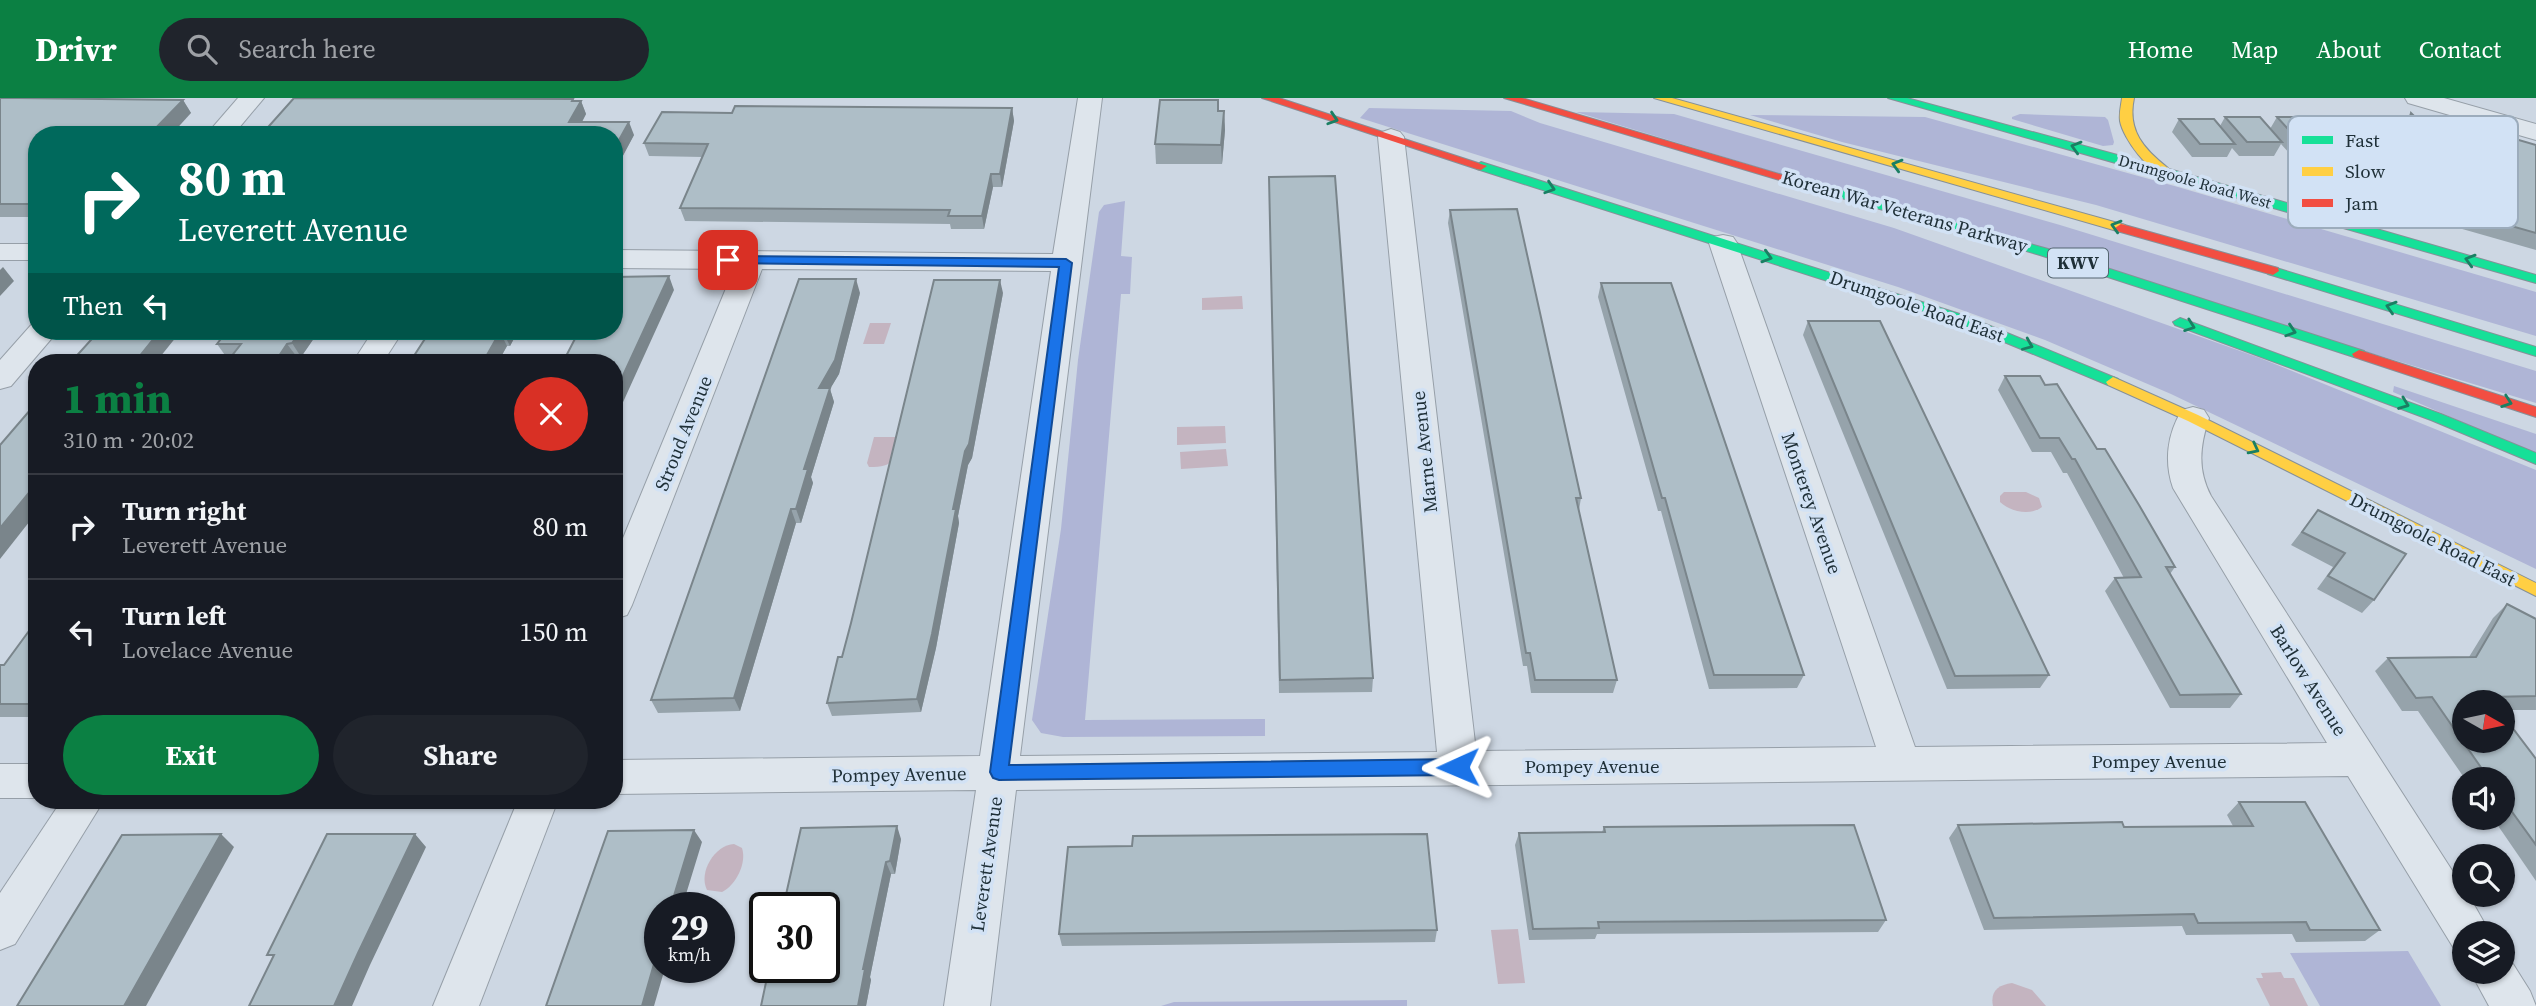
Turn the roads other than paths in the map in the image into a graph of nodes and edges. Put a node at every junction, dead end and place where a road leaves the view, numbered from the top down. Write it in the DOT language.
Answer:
graph roads {
  1 [pos="252,98"];
  2 [pos="1090,98"];
  3 [pos="1268,98"];
  4 [pos="1510,98"];
  5 [pos="1660,98"];
  6 [pos="1894,98"];
  7 [pos="2128,98"];
  8 [pos="2417,98"];
  9 [pos="2480,116"];
  10 [pos="227,126"];
  11 [pos="2518,127"];
  12 [pos="1616,129"];
  13 [pos="2536,132"];
  14 [pos="1391,137"];
  15 [pos="2165,172"];
  16 [pos="2288,207"];
  17 [pos="2359,228"];
  18 [pos="1723,243"];
  19 [pos="1979,250"];
  20 [pos="0,252"];
  21 [pos="28,252"];
  22 [pos="623,259"];
  23 [pos="751,261"];
  24 [pos="1066,263"];
  25 [pos="2536,279"];
  26 [pos="2162,316"];
  27 [pos="35,340"];
  28 [pos="2533,352"];
  29 [pos="0,379"];
  30 [pos="2536,412"];
  31 [pos="2193,418"];
  32 [pos="2536,459"];
  33 [pos="623,583"];
  34 [pos="2536,590"];
  35 [pos="2359,759"];
  36 [pos="1901,763"];
  37 [pos="1458,767"];
  38 [pos="999,772"];
  39 [pos="623,777"];
  40 [pos="28,781"];
  41 [pos="0,782"];
  42 [pos="78,809"];
  43 [pos="534,809"];
  44 [pos="2460,921"];
  45 [pos="0,930"];
  46 [pos="2500,984"];
  47 [pos="456,1006"];
  48 [pos="967,1006"];
  49 [pos="2514,1006"];
  1 -- 10 [label="street"];
  2 -- 24 [label="street, Leverett Avenue"];
  3 -- 14 [label="main road, Drumgoole Road East, one-way"];
  4 -- 12 [label="main road, Korean War Veterans Parkway / KWV"];
  28 -- 5 [label="main road, KWV, one-way"];
  15 -- 6 [label="main road, Drumgoole Road West, one-way"];
  7 -- 15 [label="main road"];
  8 -- 9 [label="street"];
  11 -- 13 [label="street"];
  12 -- 19 [label="main road"];
  12 -- 30 [label="main road, Korean War Veterans Parkway / KWV, one-way"];
  14 -- 18 [label="main road, Drumgoole Road East, one-way"];
  14 -- 37 [label="street, Marne Avenue"];
  16 -- 15 [label="main road, Drumgoole Road West, one-way"];
  25 -- 17 [label="main road, Drumgoole Road West, one-way"];
  18 -- 31 [label="main road, Drumgoole Road East, one-way"];
  18 -- 36 [label="street, Monterey Avenue"];
  20 -- 21 [label="street"];
  22 -- 23 [label="street"];
  23 -- 24 [label="street"];
  23 -- 33 [label="street, Stroud Avenue"];
  24 -- 38 [label="street, Leverett Avenue"];
  26 -- 32 [label="main road, one-way"];
  27 -- 29 [label="street"];
  31 -- 34 [label="main road, Drumgoole Road East, one-way"];
  31 -- 35 [label="street, Barlow Avenue"];
  35 -- 36 [label="street, Pompey Avenue"];
  35 -- 44 [label="street, Barlow Avenue"];
  36 -- 37 [label="street, Pompey Avenue"];
  37 -- 38 [label="street, Pompey Avenue"];
  38 -- 39 [label="street, Pompey Avenue"];
  38 -- 48 [label="street, Leverett Avenue"];
  40 -- 41 [label="street"];
  42 -- 45 [label="street"];
  43 -- 47 [label="street"];
  46 -- 49 [label="street"];
}
